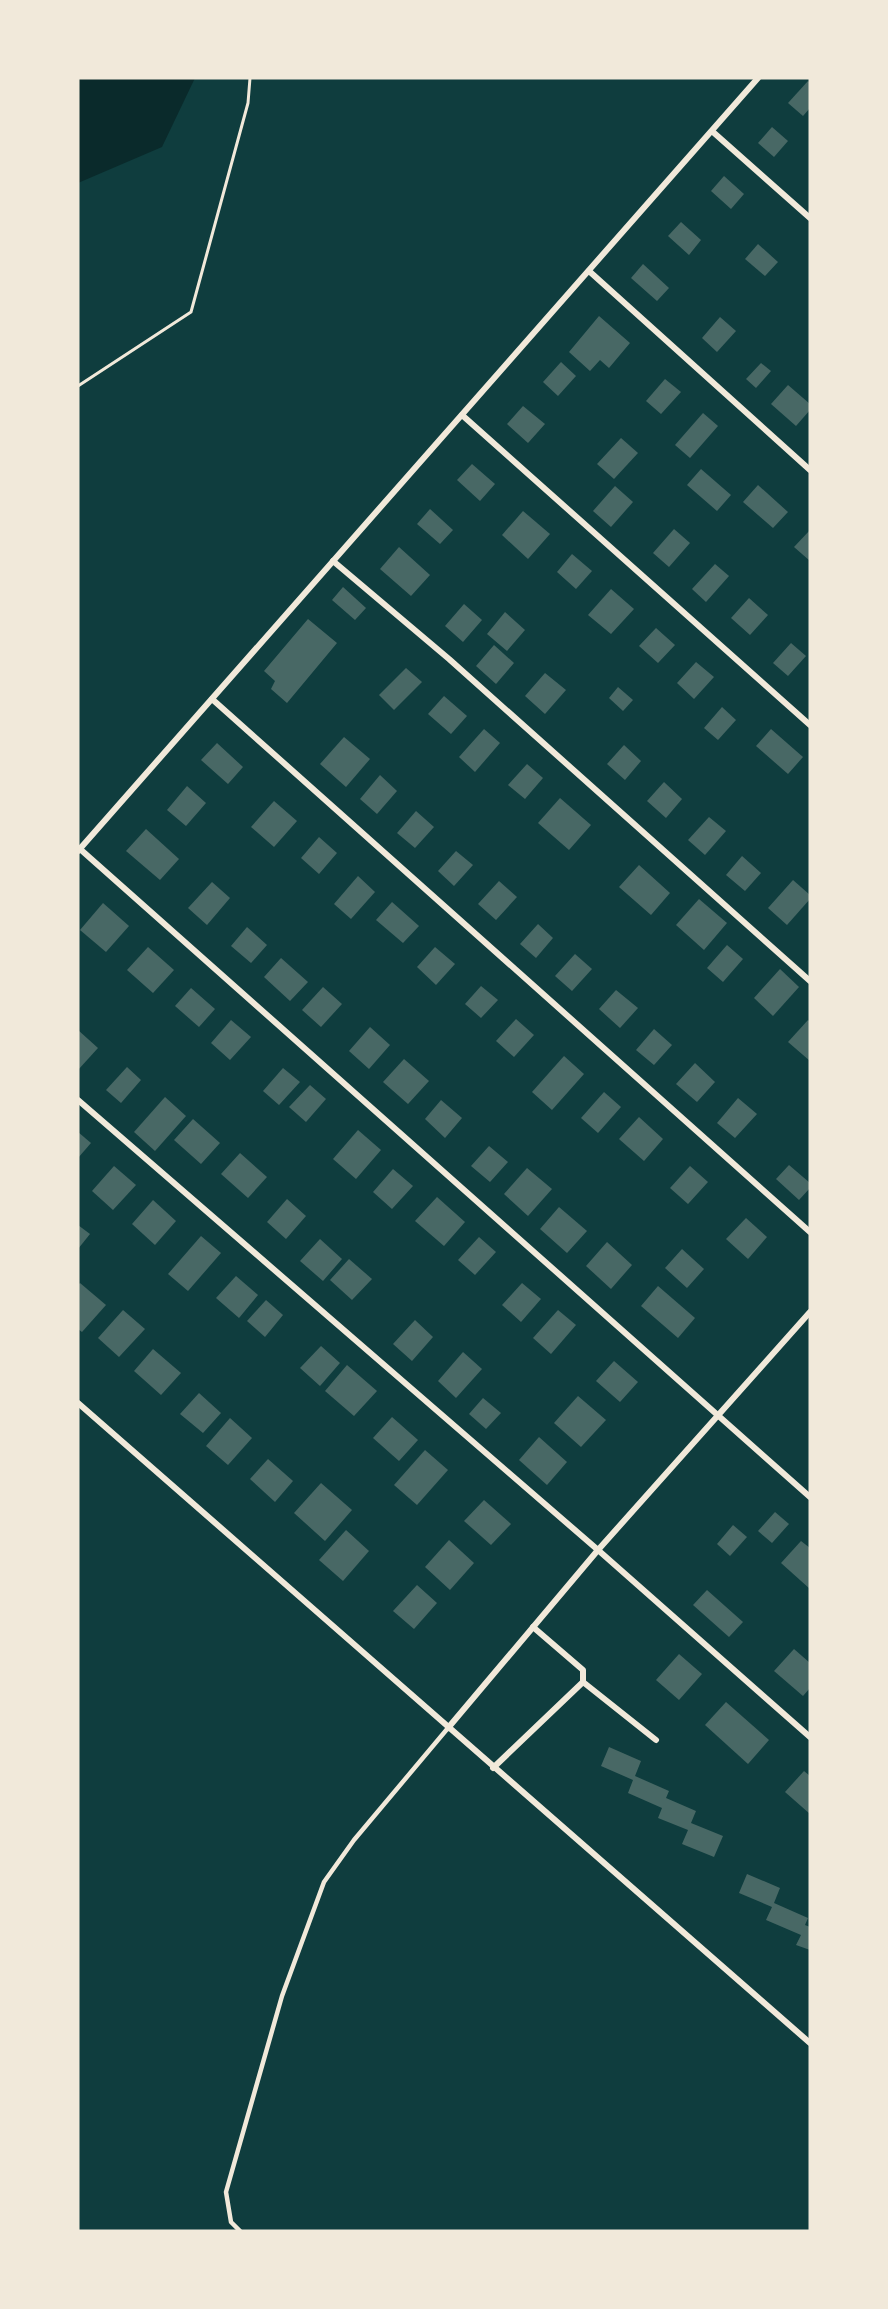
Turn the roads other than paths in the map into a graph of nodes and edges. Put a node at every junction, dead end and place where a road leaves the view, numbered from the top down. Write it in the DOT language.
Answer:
graph roads {
  1 [pos="758,78"];
  2 [pos="713,132"];
  3 [pos="810,218"];
  4 [pos="589,271"];
  5 [pos="462,415"];
  6 [pos="810,470"];
  7 [pos="333,561"];
  8 [pos="212,699"];
  9 [pos="810,725"];
  10 [pos="79,850"];
  11 [pos="810,981"];
  12 [pos="78,1101"];
  13 [pos="810,1232"];
  14 [pos="810,1312"];
  15 [pos="78,1404"];
  16 [pos="717,1416"];
  17 [pos="810,1497"];
  18 [pos="598,1550"];
  19 [pos="533,1627"];
  20 [pos="583,1682"];
  21 [pos="448,1728"];
  22 [pos="810,1737"];
  23 [pos="656,1740"];
  24 [pos="493,1768"];
  25 [pos="810,2043"];
  26 [pos="240,2231"];
  1 -- 2 [label="street"];
  2 -- 3 [label="street"];
  2 -- 4 [label="street"];
  4 -- 5 [label="street"];
  4 -- 6 [label="street"];
  5 -- 7 [label="street"];
  5 -- 9 [label="street"];
  7 -- 8 [label="street"];
  7 -- 11 [label="street"];
  8 -- 10 [label="street"];
  8 -- 13 [label="street"];
  10 -- 16 [label="street"];
  12 -- 18 [label="street"];
  14 -- 16 [label="street"];
  15 -- 21 [label="street"];
  16 -- 17 [label="street"];
  16 -- 18 [label="street"];
  18 -- 19 [label="street"];
  18 -- 22 [label="street"];
  19 -- 20 [label="street"];
  19 -- 21 [label="street"];
  20 -- 23 [label="street"];
  20 -- 24 [label="street"];
  21 -- 24 [label="street"];
  21 -- 26 [label="lane"];
  24 -- 25 [label="street"];
}
